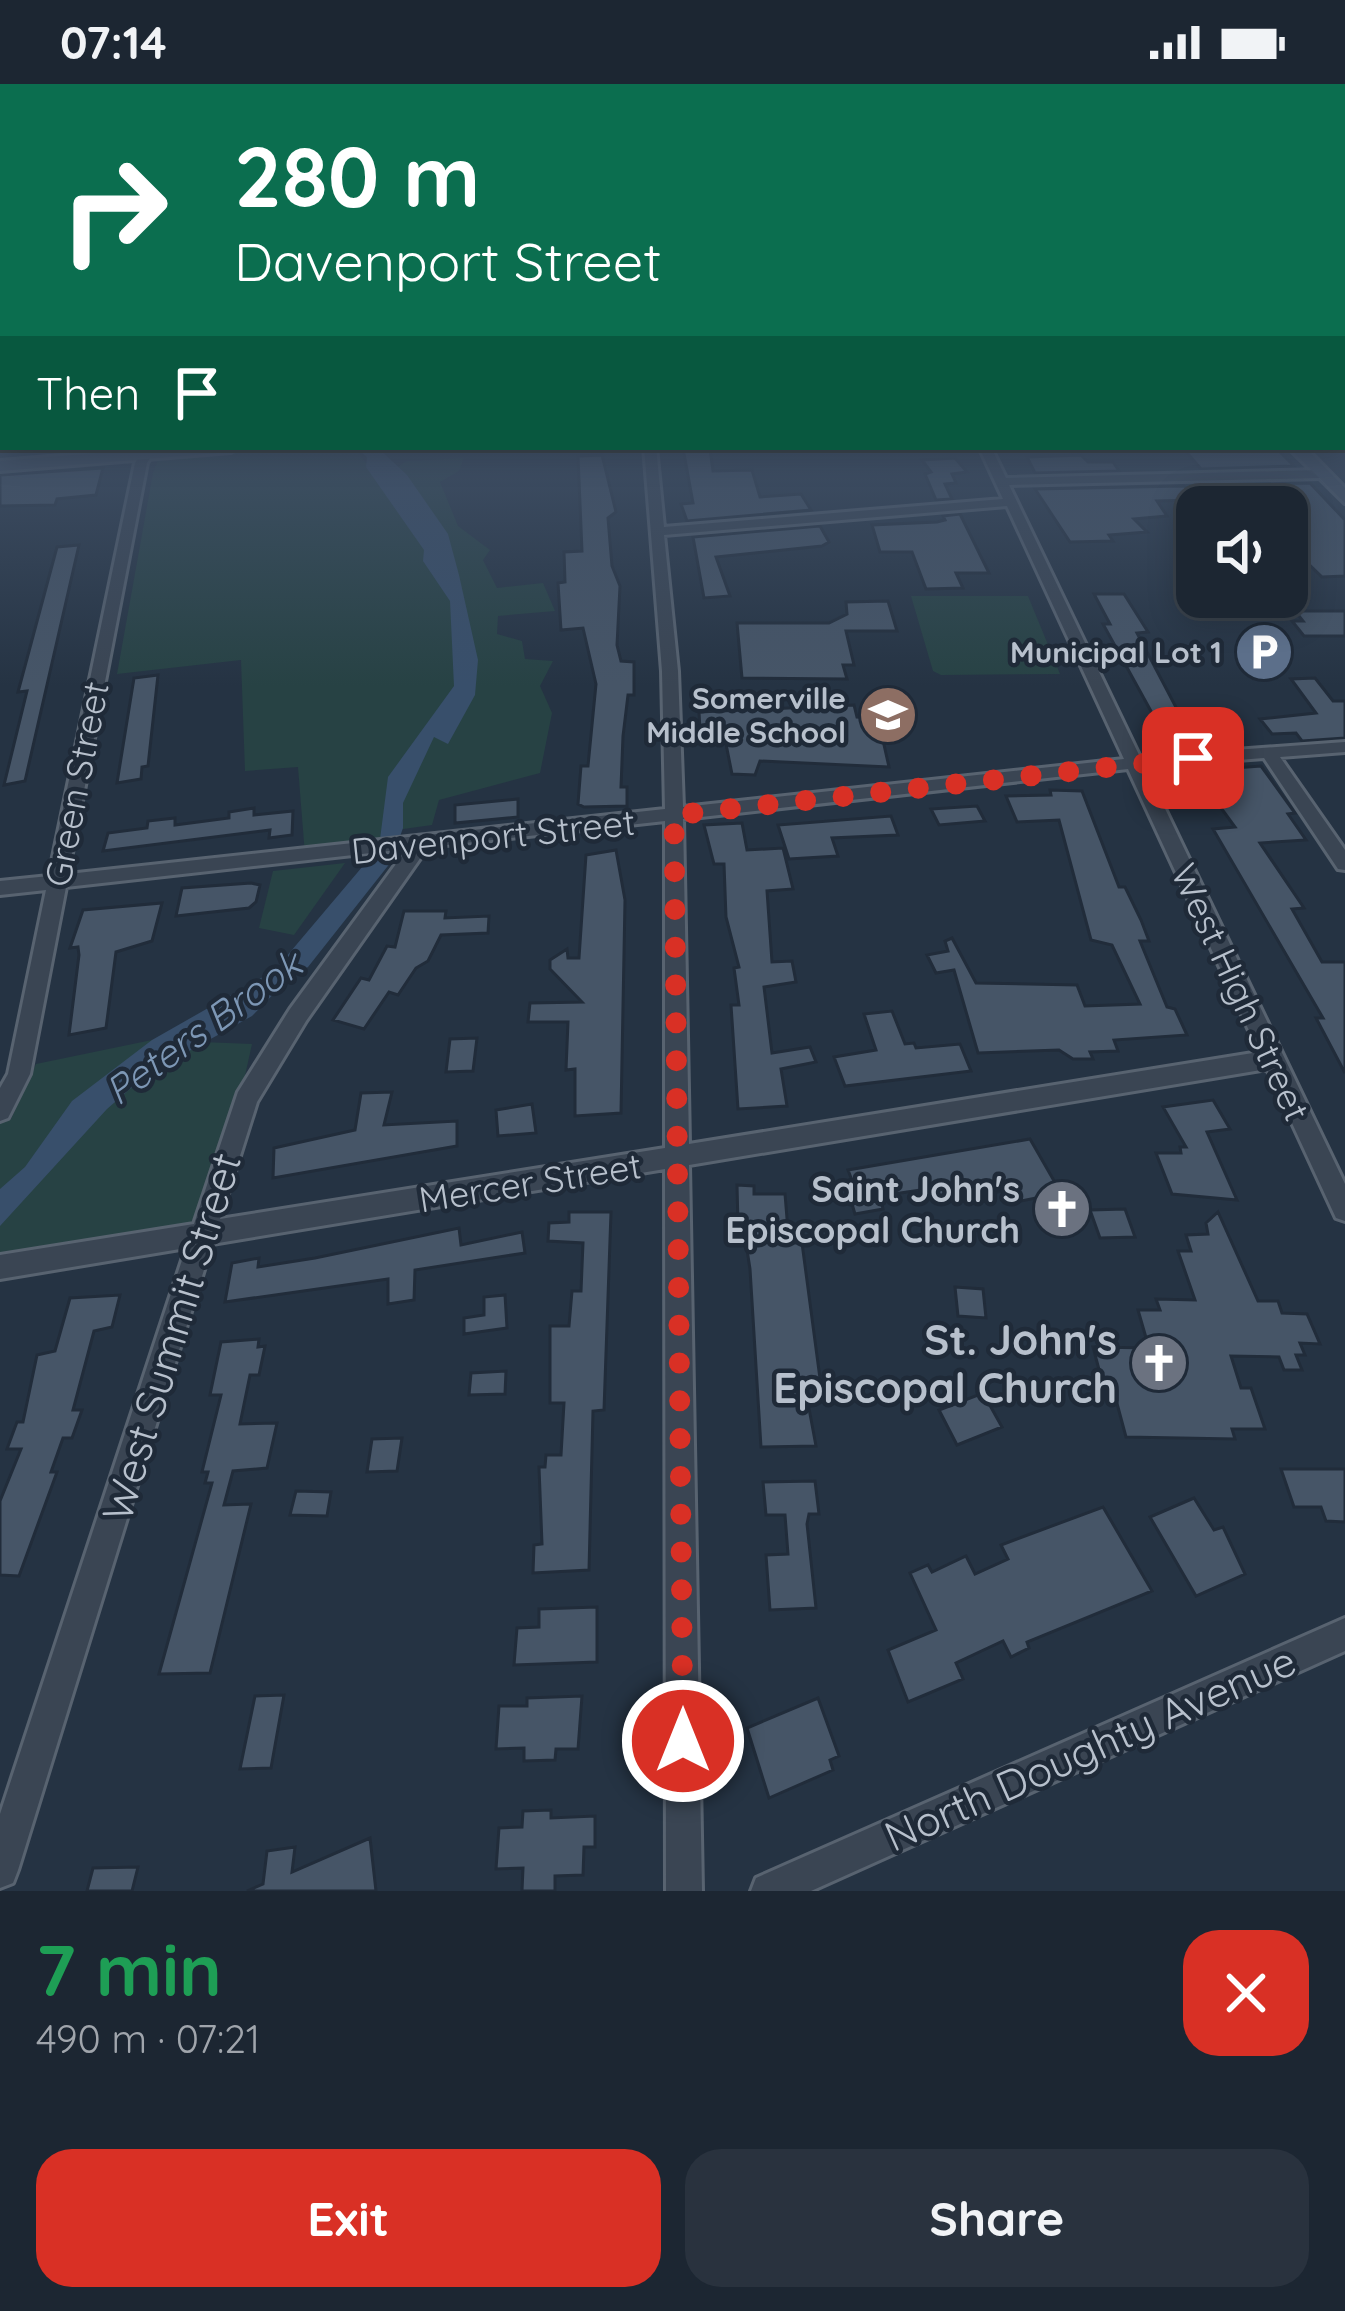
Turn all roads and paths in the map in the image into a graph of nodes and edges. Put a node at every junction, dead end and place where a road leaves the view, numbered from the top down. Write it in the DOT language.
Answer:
graph roads {
  1 [pos="134,517"];
  2 [pos="658,517"];
  3 [pos="826,517"];
  4 [pos="1019,517"];
  5 [pos="660,531"];
  6 [pos="1345,747"];
  7 [pos="1267,751"];
  8 [pos="1133,763"];
  9 [pos="674,815"];
  10 [pos="412,845"];
  11 [pos="1345,864"];
  12 [pos="57,882"];
  13 [pos="0,888"];
  14 [pos="1273,1059"];
  15 [pos="0,1111"];
  16 [pos="679,1157"];
  17 [pos="1345,1210"];
  18 [pos="202,1236"];
  19 [pos="0,1267"];
  20 [pos="1345,1634"];
  21 [pos="0,1870"];
  22 [pos="684,1891"];
  23 [pos="769,1891"];
  1 -- 12 [label="street, Green Street"];
  2 -- 5 [label="street"];
  3 -- 5 [label="street"];
  4 -- 8 [label="street, West High Street"];
  5 -- 9 [label="street"];
  6 -- 7 [label="street, Davenport Street"];
  7 -- 8 [label="street, Davenport Street"];
  7 -- 11 [label="street"];
  8 -- 9 [label="street, Davenport Street"];
  8 -- 14 [label="street, West High Street"];
  9 -- 10 [label="street, Davenport Street"];
  9 -- 16 [label="street"];
  10 -- 12 [label="street, Davenport Street"];
  10 -- 18 [label="street, West Summit Street"];
  12 -- 13 [label="street, Davenport Street"];
  12 -- 15 [label="street, Green Street"];
  14 -- 16 [label="street, Mercer Street"];
  14 -- 17 [label="street, West High Street"];
  16 -- 18 [label="street, Mercer Street"];
  16 -- 22 [label="street"];
  18 -- 19 [label="street, Mercer Street"];
  18 -- 21 [label="street, West Summit Street"];
  20 -- 23 [label="street, North Doughty Avenue"];
}
